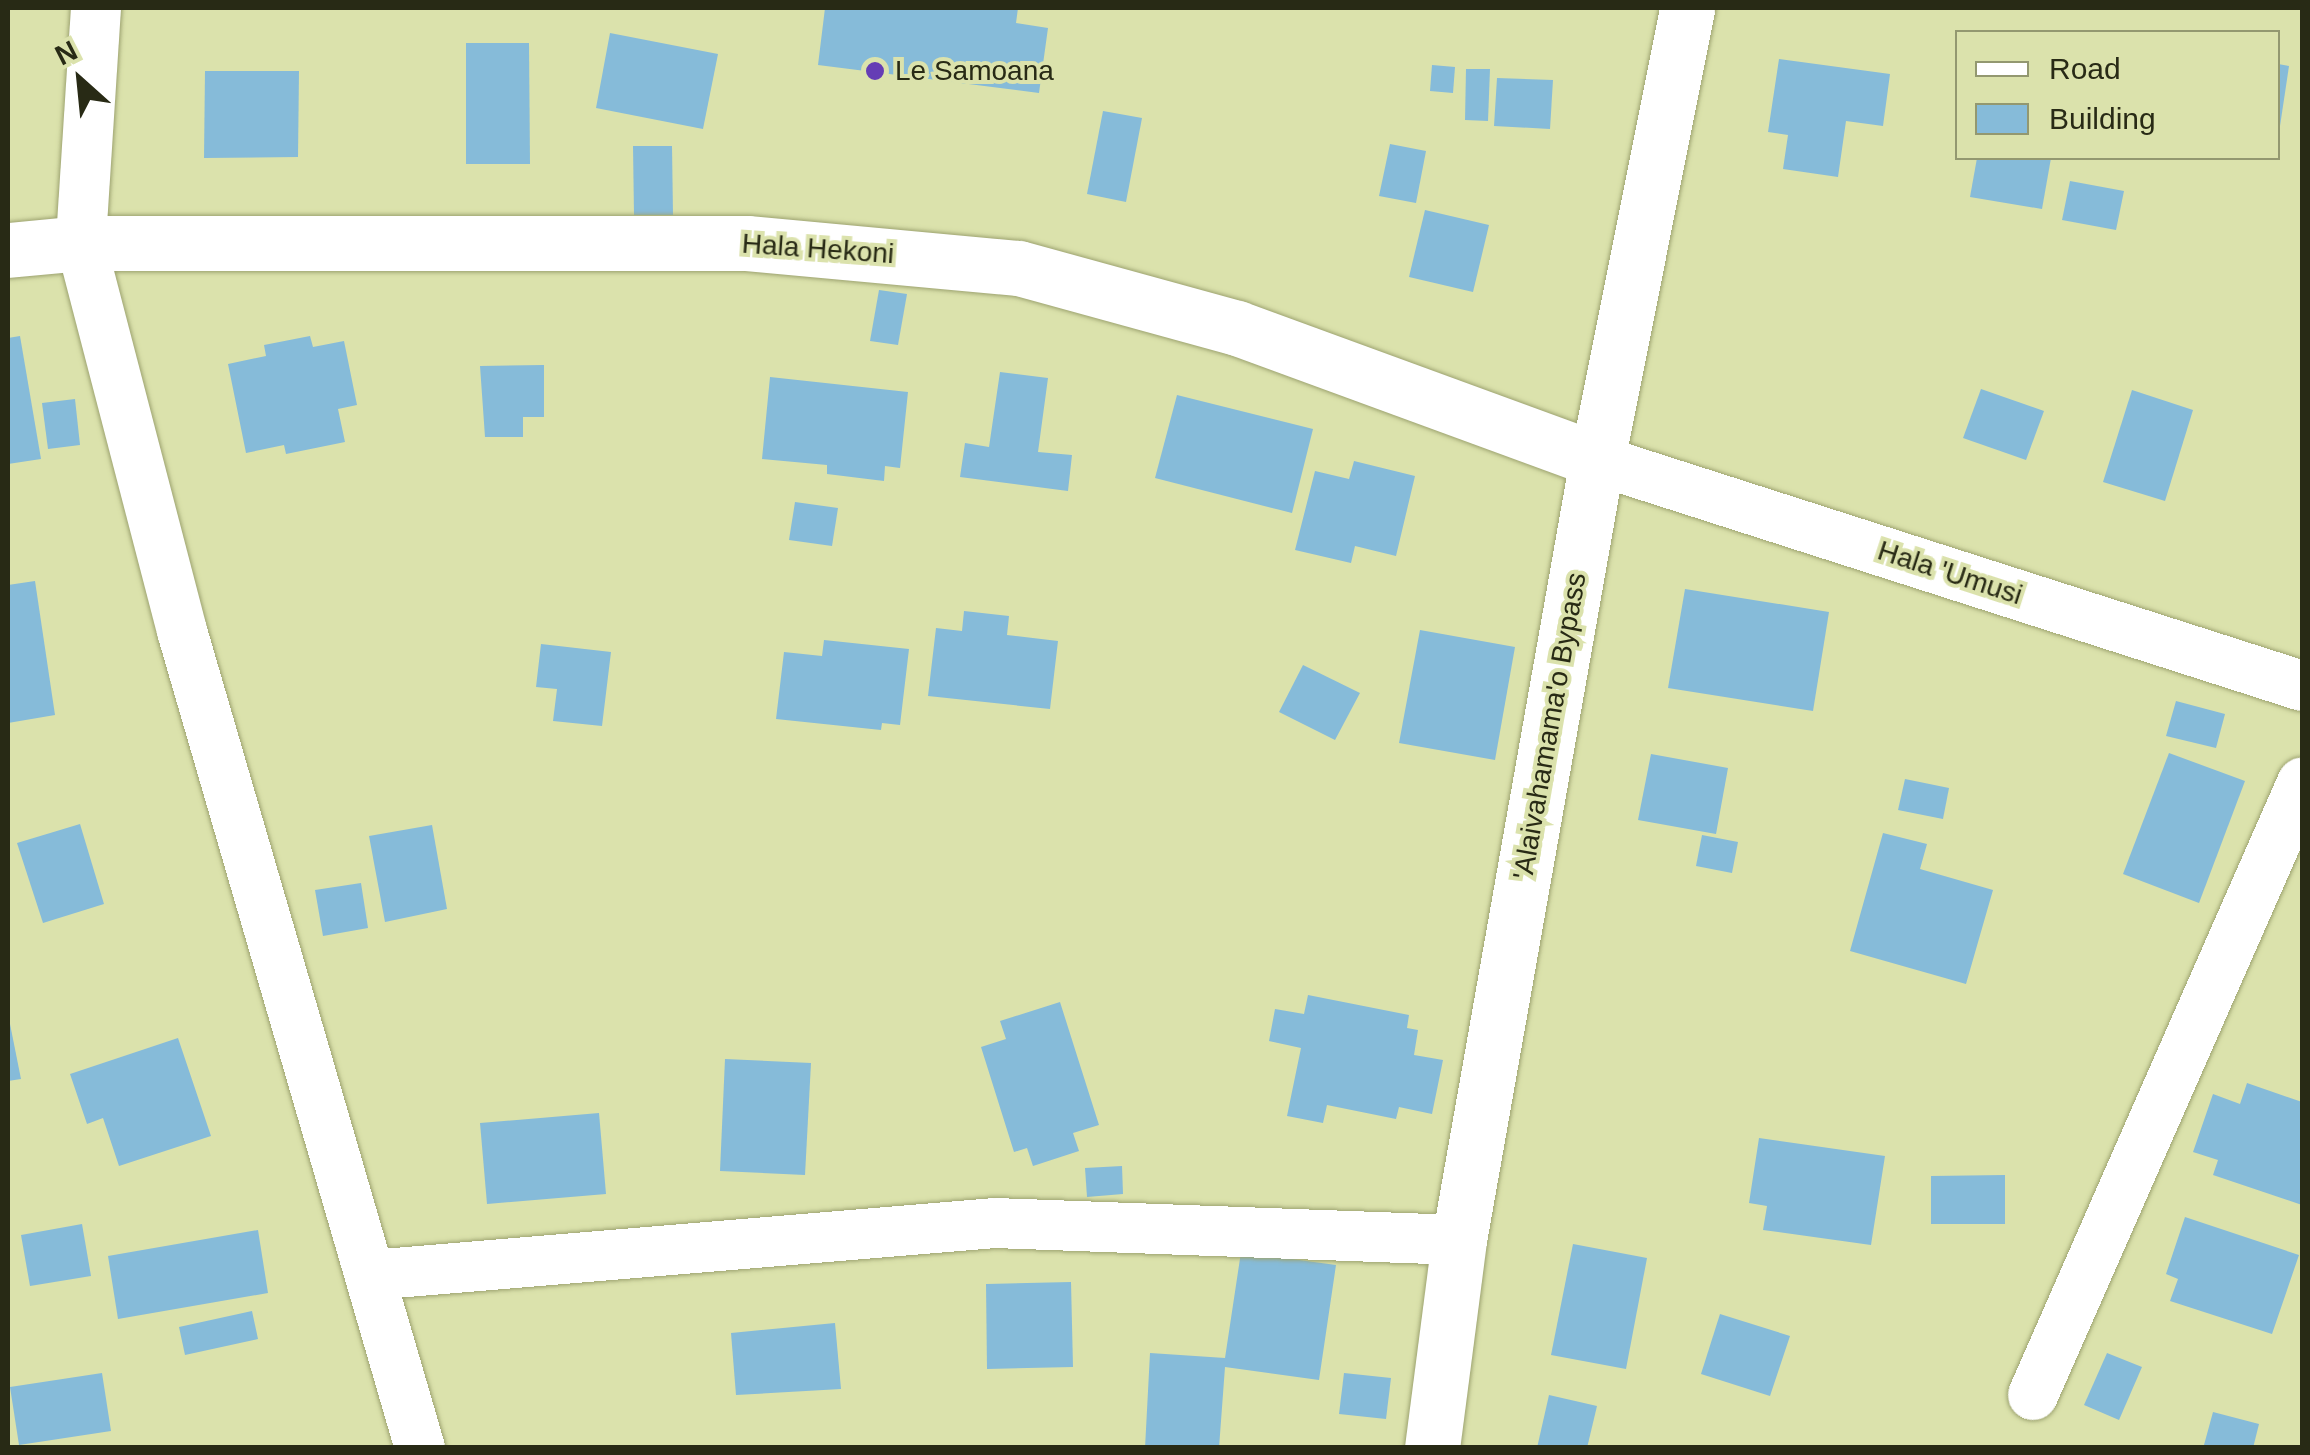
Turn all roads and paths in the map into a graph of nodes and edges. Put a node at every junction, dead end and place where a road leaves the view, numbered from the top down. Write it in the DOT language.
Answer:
graph roads {
  1 [pos="96,8"];
  2 [pos="1688,8"];
  3 [pos="81,243"];
  4 [pos="8,250"];
  5 [pos="1597,460"];
  6 [pos="2302,686"];
  7 [pos="2302,783"];
  8 [pos="1459,1240"];
  9 [pos="371,1275"];
  10 [pos="2033,1395"];
  11 [pos="420,1448"];
  12 [pos="1432,1448"];
  1 -- 3 [label="street"];
  2 -- 5 [label="street, 'Alaivahamama'o Bypass"];
  3 -- 4 [label="street, Hala Hekoni"];
  3 -- 5 [label="street, Hala Hekoni"];
  3 -- 9 [label="street"];
  5 -- 6 [label="street, Hala 'Umusi"];
  5 -- 8 [label="street, 'Alaivahamama'o Bypass"];
  7 -- 10 [label="street"];
  8 -- 9 [label="street"];
  8 -- 12 [label="street, 'Alaivahamama'o Bypass"];
  9 -- 11 [label="street"];
}
